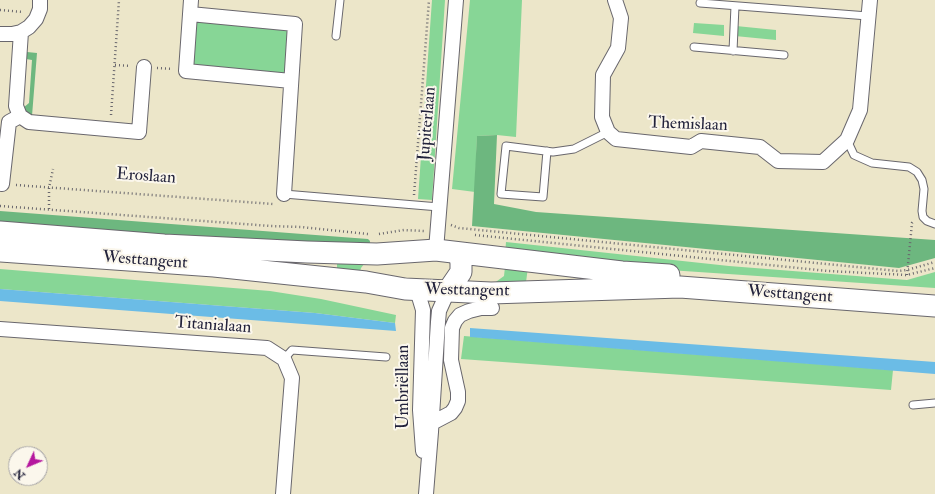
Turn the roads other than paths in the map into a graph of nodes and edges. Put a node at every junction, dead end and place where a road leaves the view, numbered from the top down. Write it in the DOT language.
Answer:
graph roads {
  1 [pos="40,0"];
  2 [pos="340,0"];
  3 [pos="456,0"];
  4 [pos="615,0"];
  5 [pos="870,0"];
  6 [pos="700,3"];
  7 [pos="735,6"];
  8 [pos="190,7"];
  9 [pos="868,16"];
  10 [pos="22,32"];
  11 [pos="0,34"];
  12 [pos="336,36"];
  13 [pos="694,47"];
  14 [pos="733,51"];
  15 [pos="784,55"];
  16 [pos="144,67"];
  17 [pos="291,81"];
  18 [pos="20,116"];
  19 [pos="608,132"];
  20 [pos="847,140"];
  21 [pos="547,151"];
  22 [pos="2,184"];
  23 [pos="284,194"];
  24 [pos="439,207"];
  25 [pos="935,224"];
  26 [pos="0,232"];
  27 [pos="436,250"];
  28 [pos="0,251"];
  29 [pos="402,252"];
  30 [pos="457,252"];
  31 [pos="411,289"];
  32 [pos="448,291"];
  33 [pos="935,292"];
  34 [pos="935,306"];
  35 [pos="492,308"];
  36 [pos="0,329"];
  37 [pos="386,356"];
  38 [pos="284,359"];
  39 [pos="935,404"];
  40 [pos="913,405"];
  41 [pos="432,423"];
  42 [pos="426,489"];
  43 [pos="283,494"];
  1 -- 10 [label="street"];
  2 -- 12 [label="lane"];
  3 -- 24 [label="street, Jupiterlaan"];
  4 -- 19 [label="street"];
  5 -- 9 [label="street, Themislaan"];
  6 -- 7 [label="lane"];
  7 -- 9 [label="lane"];
  7 -- 14 [label="lane"];
  8 -- 17 [label="street"];
  8 -- 17 [label="street"];
  9 -- 20 [label="street, Themislaan"];
  10 -- 11 [label="street"];
  10 -- 18 [label="street"];
  13 -- 14 [label="lane"];
  14 -- 15 [label="lane"];
  16 -- 18 [label="street"];
  17 -- 23 [label="street"];
  18 -- 22 [label="street"];
  19 -- 20 [label="street, Themislaan"];
  19 -- 21 [label="lane"];
  20 -- 25 [label="lane"];
  21 -- 21 [label="lane"];
  23 -- 24 [label="lane"];
  24 -- 27 [label="street, Jupiterlaan"];
  26 -- 29 [label="main road, Westtangent"];
  27 -- 29 [label="main road, Westtangent"];
  27 -- 30 [label="main road, Westtangent"];
  28 -- 31 [label="main road, Westtangent"];
  29 -- 31 [label="main road"];
  30 -- 32 [label="main road"];
  30 -- 33 [label="main road, Westtangent"];
  31 -- 32 [label="main road, Westtangent"];
  31 -- 42 [label="street, Umbriëllaan"];
  32 -- 34 [label="main road, Westtangent"];
  32 -- 41 [label="street, Umbriëllaan"];
  35 -- 41 [label="street, Umbriëllaan"];
  36 -- 38 [label="street, Titanialaan"];
  37 -- 38 [label="lane"];
  38 -- 43 [label="street"];
  39 -- 40 [label="lane"];
  41 -- 42 [label="street, Umbriëllaan"];
}
